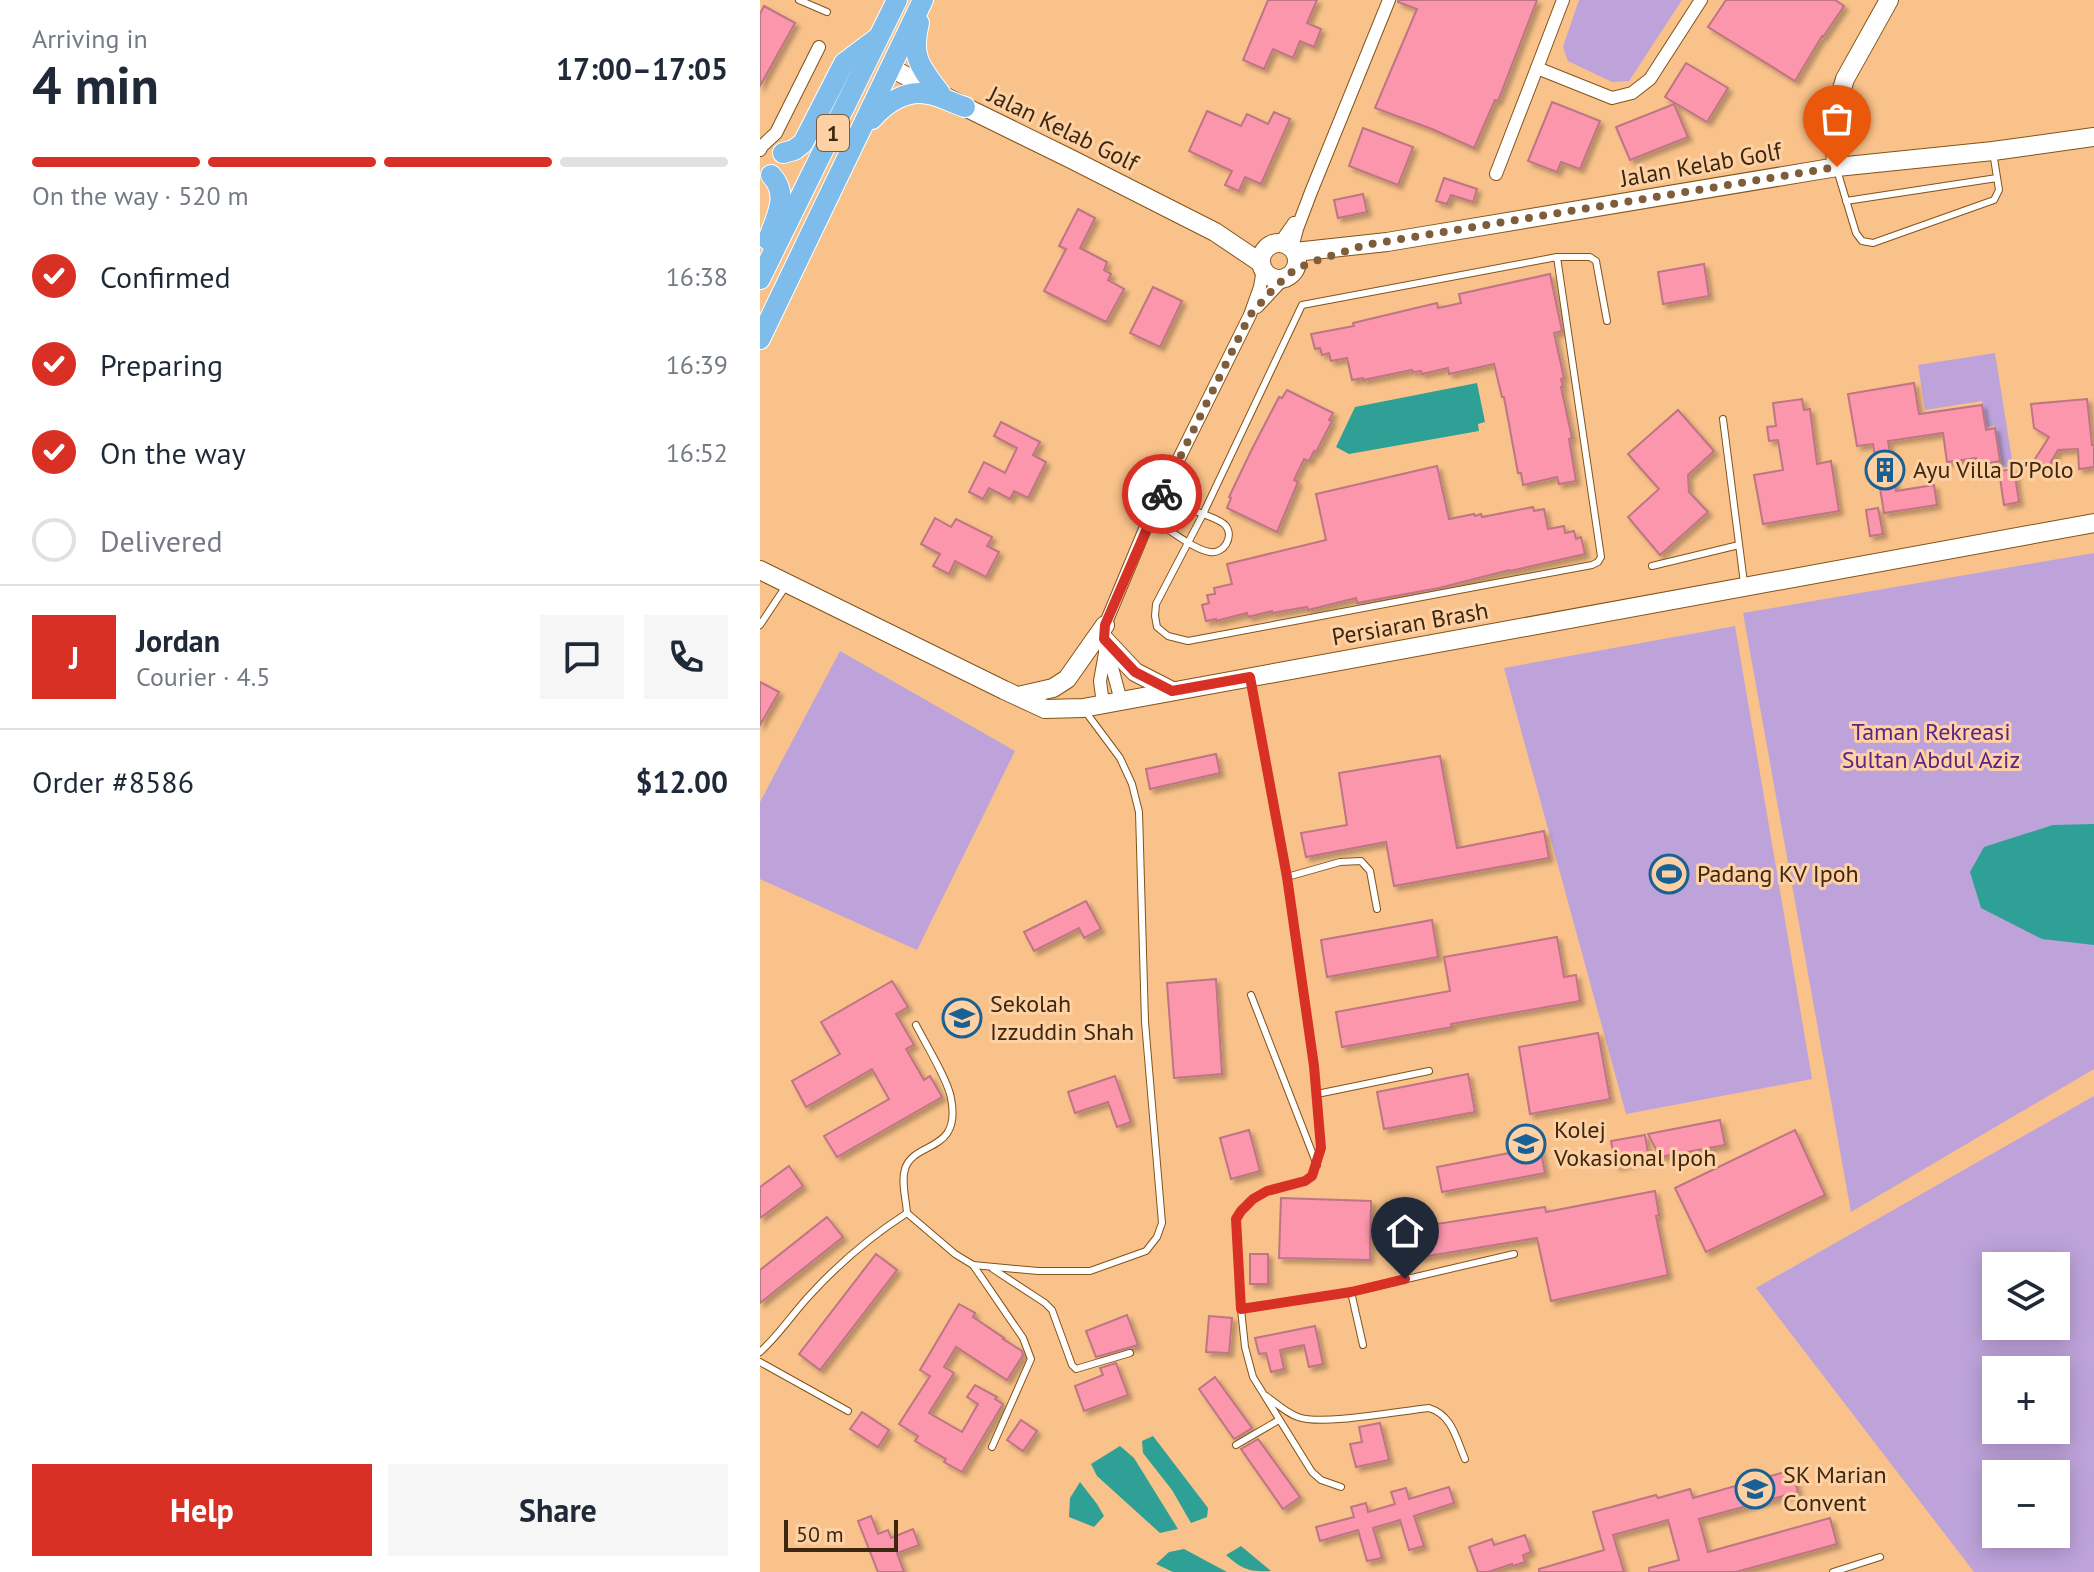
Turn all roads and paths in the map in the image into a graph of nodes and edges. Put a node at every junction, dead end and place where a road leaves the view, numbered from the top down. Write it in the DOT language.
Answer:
graph roads {
  1 [pos="799,0"];
  2 [pos="897,0"];
  3 [pos="924,0"];
  4 [pos="1389,0"];
  5 [pos="1563,0"];
  6 [pos="1701,0"];
  7 [pos="1889,0"];
  8 [pos="827,12"];
  9 [pos="881,35"];
  10 [pos="819,47"];
  11 [pos="891,68"];
  12 [pos="1537,68"];
  13 [pos="940,93"];
  14 [pos="965,107"];
  15 [pos="2094,137"];
  16 [pos="857,138"];
  17 [pos="761,147"];
  18 [pos="1993,151"];
  19 [pos="783,153"];
  20 [pos="1837,167"];
  21 [pos="766,172"];
  22 [pos="1496,174"];
  23 [pos="1997,178"];
  24 [pos="1846,201"];
  25 [pos="1557,257"];
  26 [pos="1280,259"];
  27 [pos="763,273"];
  28 [pos="1250,315"];
  29 [pos="1607,321"];
  30 [pos="760,339"];
  31 [pos="1723,419"];
  32 [pos="1159,498"];
  33 [pos="1203,514"];
  34 [pos="1150,517"];
  35 [pos="2094,523"];
  36 [pos="1188,542"];
  37 [pos="1739,545"];
  38 [pos="1652,566"];
  39 [pos="760,570"];
  40 [pos="788,583"];
  41 [pos="1745,587"];
  42 [pos="760,625"];
  43 [pos="1105,639"];
  44 [pos="1250,677"];
  45 [pos="1172,691"];
  46 [pos="1018,696"];
  47 [pos="1112,702"];
  48 [pos="1083,708"];
  49 [pos="1287,877"];
  50 [pos="1377,909"];
  51 [pos="1251,995"];
  52 [pos="916,1025"];
  53 [pos="1429,1071"];
  54 [pos="1317,1094"];
  55 [pos="1317,1165"];
  56 [pos="907,1213"];
  57 [pos="1514,1254"];
  58 [pos="973,1265"];
  59 [pos="989,1267"];
  60 [pos="1351,1292"];
  61 [pos="1241,1309"];
  62 [pos="1363,1345"];
  63 [pos="760,1352"];
  64 [pos="1130,1353"];
  65 [pos="760,1362"];
  66 [pos="1263,1394"];
  67 [pos="848,1411"];
  68 [pos="1279,1420"];
  69 [pos="1236,1445"];
  70 [pos="992,1447"];
  71 [pos="1465,1459"];
  72 [pos="1341,1487"];
  73 [pos="1880,1557"];
  74 [pos="1833,1572"];
  1 -- 8 [label="lane"];
  2 -- 9 [label="main road, 1"];
  3 -- 11 [label="main road, 1"];
  3 -- 13 [label="main road"];
  4 -- 26 [label="street"];
  5 -- 12 [label="street"];
  6 -- 12 [label="street"];
  7 -- 20 [label="street"];
  9 -- 19 [label="main road"];
  9 -- 27 [label="main road, 1"];
  10 -- 17 [label="street"];
  11 -- 13 [label="street, Jalan Kelab Golf"];
  11 -- 16 [label="main road, 1"];
  11 -- 27 [label="main road"];
  12 -- 22 [label="street"];
  13 -- 14 [label="street, Jalan Kelab Golf"];
  14 -- 16 [label="main road"];
  14 -- 26 [label="street, Jalan Kelab Golf"];
  15 -- 18 [label="street, Jalan Kelab Golf"];
  16 -- 30 [label="main road, 1"];
  17 -- 19 [label="street"];
  18 -- 20 [label="street, Jalan Kelab Golf"];
  18 -- 23 [label="lane"];
  20 -- 24 [label="lane"];
  20 -- 26 [label="street, Jalan Kelab Golf"];
  21 -- 27 [label="main road"];
  23 -- 24 [label="lane"];
  23 -- 24 [label="lane"];
  25 -- 29 [label="lane"];
  25 -- 33 [label="lane"];
  25 -- 36 [label="lane"];
  26 -- 28 [label="street"];
  26 -- 28 [label="street"];
  28 -- 32 [label="street"];
  31 -- 37 [label="lane"];
  32 -- 33 [label="lane"];
  32 -- 34 [label="street"];
  33 -- 36 [label="lane"];
  33 -- 36 [label="lane"];
  34 -- 36 [label="lane"];
  34 -- 43 [label="street"];
  35 -- 41 [label="street, Persiaran Brash"];
  37 -- 38 [label="lane"];
  37 -- 41 [label="lane"];
  39 -- 40 [label="street, Persiaran Brash"];
  40 -- 42 [label="lane"];
  40 -- 46 [label="street, Persiaran Brash"];
  41 -- 44 [label="street, Persiaran Brash"];
  43 -- 45 [label="street"];
  43 -- 46 [label="street"];
  43 -- 47 [label="street"];
  44 -- 45 [label="street, Persiaran Brash"];
  44 -- 49 [label="lane"];
  45 -- 47 [label="street, Persiaran Brash"];
  46 -- 48 [label="street, Persiaran Brash"];
  47 -- 48 [label="street, Persiaran Brash"];
  48 -- 59 [label="lane"];
  49 -- 50 [label="lane"];
  49 -- 54 [label="lane"];
  51 -- 55 [label="lane"];
  52 -- 56 [label="lane"];
  53 -- 54 [label="lane"];
  54 -- 55 [label="lane"];
  55 -- 61 [label="lane"];
  56 -- 58 [label="lane"];
  56 -- 63 [label="lane"];
  57 -- 60 [label="lane"];
  58 -- 59 [label="lane"];
  58 -- 70 [label="lane"];
  59 -- 64 [label="lane"];
  60 -- 61 [label="lane"];
  60 -- 62 [label="lane"];
  61 -- 66 [label="lane"];
  65 -- 67 [label="lane"];
  66 -- 68 [label="lane"];
  66 -- 71 [label="lane"];
  68 -- 69 [label="lane"];
  68 -- 72 [label="lane"];
  73 -- 74 [label="lane"];
}
